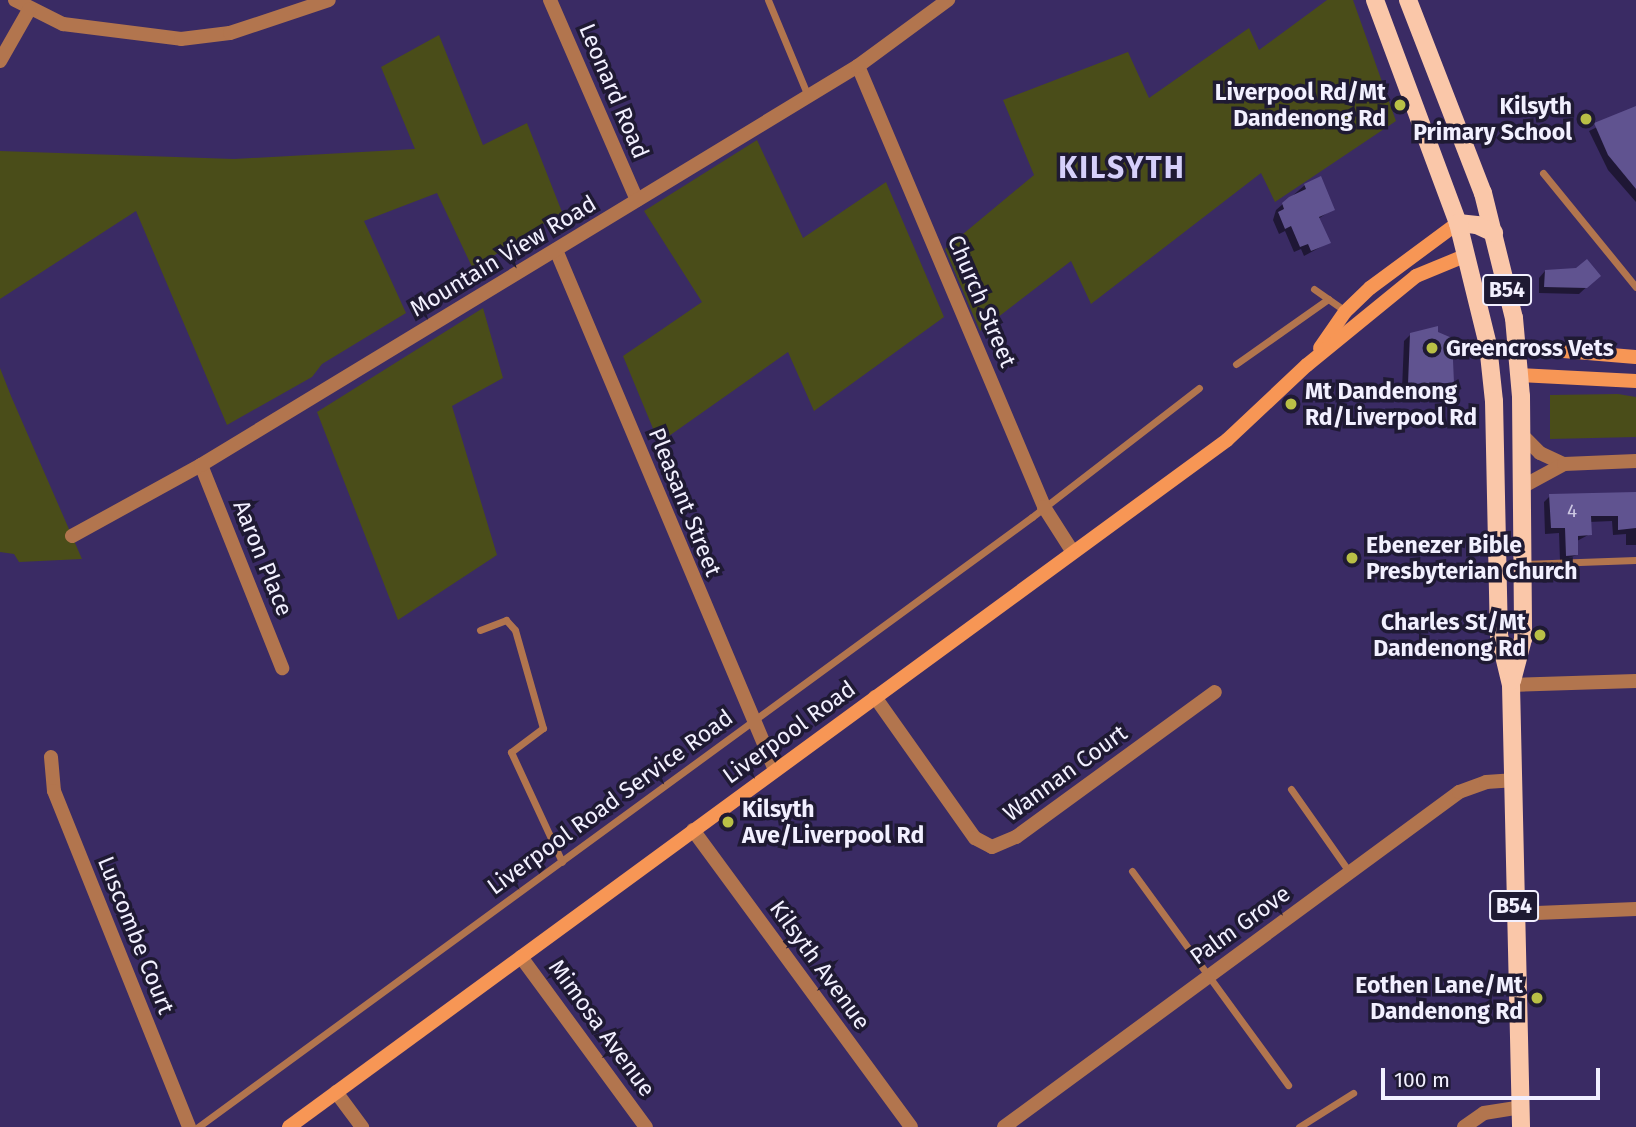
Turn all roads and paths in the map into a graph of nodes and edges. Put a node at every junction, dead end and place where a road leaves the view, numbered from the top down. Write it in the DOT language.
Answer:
graph roads {
  1 [pos="15,0"];
  2 [pos="330,0"];
  3 [pos="550,0"];
  4 [pos="768,0"];
  5 [pos="948,0"];
  6 [pos="1376,0"];
  7 [pos="1408,0"];
  8 [pos="29,10"];
  9 [pos="0,61"];
  10 [pos="858,65"];
  11 [pos="808,96"];
  12 [pos="1543,173"];
  13 [pos="637,200"];
  14 [pos="1458,223"];
  15 [pos="1494,233"];
  16 [pos="555,250"];
  17 [pos="1467,255"];
  18 [pos="1636,287"];
  19 [pos="1314,289"];
  20 [pos="1328,299"];
  21 [pos="1345,312"];
  22 [pos="1488,345"];
  23 [pos="1516,346"];
  24 [pos="1636,357"];
  25 [pos="1236,365"];
  26 [pos="1307,365"];
  27 [pos="1490,372"];
  28 [pos="1518,375"];
  29 [pos="1636,381"];
  30 [pos="1199,388"];
  31 [pos="1521,434"];
  32 [pos="1636,461"];
  33 [pos="1564,464"];
  34 [pos="201,465"];
  35 [pos="1520,488"];
  36 [pos="1044,507"];
  37 [pos="72,536"];
  38 [pos="1072,551"];
  39 [pos="1636,560"];
  40 [pos="1521,564"];
  41 [pos="480,630"];
  42 [pos="282,668"];
  43 [pos="1636,681"];
  44 [pos="1511,685"];
  45 [pos="1215,692"];
  46 [pos="876,697"];
  47 [pos="752,723"];
  48 [pos="51,757"];
  49 [pos="775,770"];
  50 [pos="1511,780"];
  51 [pos="1291,789"];
  52 [pos="693,830"];
  53 [pos="562,862"];
  54 [pos="1132,871"];
  55 [pos="1350,873"];
  56 [pos="1636,909"];
  57 [pos="1514,914"];
  58 [pos="521,957"];
  59 [pos="1208,976"];
  60 [pos="1288,1085"];
  61 [pos="337,1092"];
  62 [pos="1353,1093"];
  63 [pos="1520,1107"];
  64 [pos="189,1127"];
  65 [pos="198,1127"];
  66 [pos="289,1127"];
  67 [pos="362,1127"];
  68 [pos="646,1127"];
  69 [pos="911,1127"];
  70 [pos="1004,1127"];
  71 [pos="1299,1127"];
  72 [pos="1464,1127"];
  73 [pos="1521,1127"];
  1 -- 8 [label="street"];
  2 -- 8 [label="street"];
  3 -- 13 [label="street, Leonard Road"];
  4 -- 11 [label="lane"];
  5 -- 10 [label="street, Mountain View Road"];
  6 -- 14 [label="main road, B54"];
  7 -- 15 [label="main road, B54"];
  8 -- 9 [label="street"];
  10 -- 11 [label="street, Mountain View Road"];
  10 -- 36 [label="street, Church Street"];
  11 -- 13 [label="street, Mountain View Road"];
  12 -- 18 [label="lane"];
  13 -- 16 [label="street, Mountain View Road"];
  14 -- 15 [label="main road"];
  14 -- 17 [label="main road, B54"];
  14 -- 21 [label="main road, Liverpool Road"];
  15 -- 17 [label="main road"];
  15 -- 23 [label="main road, B54"];
  16 -- 34 [label="street, Mountain View Road"];
  16 -- 47 [label="street, Pleasant Street"];
  17 -- 22 [label="main road, B54"];
  17 -- 26 [label="main road, Liverpool Road"];
  19 -- 20 [label="lane"];
  20 -- 21 [label="lane"];
  20 -- 25 [label="lane"];
  21 -- 26 [label="main road, Liverpool Road"];
  22 -- 23 [label="main road"];
  22 -- 27 [label="main road, B54"];
  23 -- 24 [label="main road"];
  23 -- 28 [label="main road, B54"];
  26 -- 38 [label="main road, Liverpool Road"];
  27 -- 28 [label="main road"];
  27 -- 44 [label="main road, B54"];
  28 -- 29 [label="main road"];
  28 -- 31 [label="main road, B54"];
  30 -- 36 [label="lane, Liverpool Road Service Road"];
  31 -- 33 [label="street"];
  31 -- 35 [label="main road, B54"];
  32 -- 33 [label="street"];
  33 -- 35 [label="street"];
  34 -- 37 [label="street, Mountain View Road"];
  34 -- 42 [label="street, Aaron Place"];
  35 -- 40 [label="main road, B54"];
  36 -- 38 [label="street, Church Street"];
  36 -- 47 [label="lane, Liverpool Road Service Road"];
  38 -- 46 [label="main road, Liverpool Road"];
  39 -- 40 [label="lane"];
  40 -- 44 [label="main road, B54"];
  41 -- 53 [label="lane"];
  43 -- 44 [label="street"];
  44 -- 50 [label="main road, B54"];
  45 -- 46 [label="street, Wannan Court"];
  46 -- 49 [label="main road, Liverpool Road"];
  47 -- 49 [label="street, Pleasant Street"];
  47 -- 53 [label="lane, Liverpool Road Service Road"];
  48 -- 64 [label="street, Luscombe Court"];
  49 -- 52 [label="main road, Liverpool Road"];
  50 -- 55 [label="street, Palm Grove"];
  50 -- 57 [label="main road, B54"];
  51 -- 55 [label="lane"];
  52 -- 58 [label="main road, Liverpool Road"];
  52 -- 69 [label="street, Kilsyth Avenue"];
  53 -- 65 [label="lane, Liverpool Road Service Road"];
  54 -- 59 [label="lane"];
  55 -- 59 [label="street, Palm Grove"];
  56 -- 57 [label="street"];
  57 -- 63 [label="main road, B54"];
  58 -- 61 [label="main road, Liverpool Road"];
  58 -- 68 [label="street, Mimosa Avenue"];
  59 -- 60 [label="lane"];
  59 -- 70 [label="street, Palm Grove"];
  61 -- 66 [label="main road, Liverpool Road"];
  61 -- 67 [label="street"];
  62 -- 71 [label="lane"];
  63 -- 72 [label="street"];
  63 -- 73 [label="main road, B54"];
}
